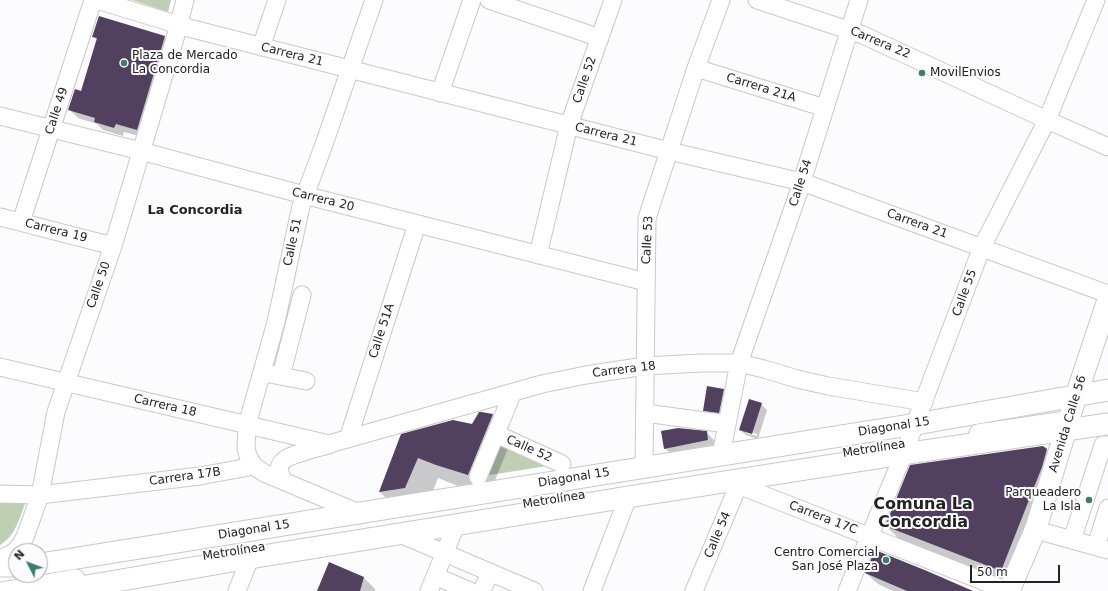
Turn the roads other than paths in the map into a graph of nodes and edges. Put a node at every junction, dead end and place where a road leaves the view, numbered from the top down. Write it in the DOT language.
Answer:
graph roads {
  1 [pos="93,0"];
  2 [pos="97,0"];
  3 [pos="185,0"];
  4 [pos="277,0"];
  5 [pos="374,0"];
  6 [pos="472,0"];
  7 [pos="490,0"];
  8 [pos="613,0"];
  9 [pos="721,0"];
  10 [pos="757,0"];
  11 [pos="859,0"];
  12 [pos="1096,0"];
  13 [pos="179,26"];
  14 [pos="850,30"];
  15 [pos="600,38"];
  16 [pos="261,47"];
  17 [pos="696,68"];
  18 [pos="350,69"];
  19 [pos="440,93"];
  20 [pos="825,108"];
  21 [pos="0,116"];
  22 [pos="1047,120"];
  23 [pos="569,125"];
  24 [pos="51,128"];
  25 [pos="1108,148"];
  26 [pos="141,151"];
  27 [pos="669,151"];
  28 [pos="802,182"];
  29 [pos="304,195"];
  30 [pos="0,217"];
  31 [pos="21,222"];
  32 [pos="416,224"];
  33 [pos="113,246"];
  34 [pos="982,247"];
  35 [pos="538,255"];
  36 [pos="646,282"];
  37 [pos="1108,294"];
  38 [pos="302,295"];
  39 [pos="1108,300"];
  40 [pos="1108,344"];
  41 [pos="738,363"];
  42 [pos="0,366"];
  43 [pos="645,366"];
  44 [pos="262,372"];
  45 [pos="281,376"];
  46 [pos="66,382"];
  47 [pos="306,382"];
  48 [pos="513,392"];
  49 [pos="924,402"];
  50 [pos="1085,408"];
  51 [pos="645,413"];
  52 [pos="1108,414"];
  53 [pos="727,424"];
  54 [pos="1108,424"];
  55 [pos="247,425"];
  56 [pos="496,434"];
  57 [pos="348,439"];
  58 [pos="910,439"];
  59 [pos="329,444"];
  60 [pos="1108,445"];
  61 [pos="721,455"];
  62 [pos="562,464"];
  63 [pos="254,466"];
  64 [pos="644,467"];
  65 [pos="478,477"];
  66 [pos="284,481"];
  67 [pos="736,482"];
  68 [pos="0,494"];
  69 [pos="40,495"];
  70 [pos="628,497"];
  71 [pos="1108,508"];
  72 [pos="359,513"];
  73 [pos="456,525"];
  74 [pos="1047,533"];
  75 [pos="400,534"];
  76 [pos="870,536"];
  77 [pos="1072,540"];
  78 [pos="1102,548"];
  79 [pos="445,553"];
  80 [pos="250,558"];
  81 [pos="0,559"];
  82 [pos="48,563"];
  83 [pos="48,571"];
  84 [pos="490,572"];
  85 [pos="432,584"];
  86 [pos="516,587"];
  87 [pos="1,591"];
  88 [pos="58,591"];
  89 [pos="237,591"];
  90 [pos="470,591"];
  91 [pos="482,591"];
  92 [pos="534,591"];
  93 [pos="592,591"];
  94 [pos="694,591"];
  95 [pos="847,591"];
  96 [pos="1008,591"];
  97 [pos="1022,591"];
  1 -- 24 [label="street, Calle 49"];
  2 -- 13 [label="street, Carrera 21"];
  3 -- 13 [label="street, Calle 50"];
  4 -- 16 [label="street"];
  5 -- 18 [label="street, Calle 51"];
  6 -- 19 [label="street"];
  7 -- 15 [label="street"];
  8 -- 15 [label="street, Calle 52"];
  9 -- 17 [label="street, Calle 53"];
  10 -- 14 [label="street, Carrera 22"];
  11 -- 14 [label="street, Calle 54"];
  12 -- 22 [label="street, Calle 55"];
  13 -- 16 [label="street, Carrera 21"];
  13 -- 26 [label="street, Calle 50"];
  14 -- 20 [label="street, Calle 54"];
  14 -- 22 [label="street, Carrera 22"];
  15 -- 23 [label="street, Calle 52"];
  16 -- 18 [label="street, Carrera 21"];
  17 -- 20 [label="street, Carrera 21A"];
  17 -- 27 [label="street, Calle 53"];
  18 -- 19 [label="street, Carrera 21"];
  18 -- 29 [label="street, Calle 51"];
  19 -- 23 [label="street, Carrera 21"];
  20 -- 28 [label="street, Calle 54"];
  21 -- 24 [label="street, Carrera 20"];
  22 -- 25 [label="street, Carrera 22"];
  22 -- 34 [label="street, Calle 55"];
  23 -- 27 [label="street, Carrera 21"];
  23 -- 35 [label="street, Calle 52"];
  24 -- 26 [label="street, Carrera 20"];
  24 -- 31 [label="street, Calle 49"];
  26 -- 29 [label="street, Carrera 20"];
  26 -- 33 [label="street, Calle 50"];
  27 -- 28 [label="street, Carrera 21"];
  27 -- 36 [label="street, Calle 53"];
  28 -- 34 [label="street, Carrera 21"];
  28 -- 41 [label="street, Calle 54"];
  29 -- 32 [label="street, Carrera 20"];
  29 -- 44 [label="street, Calle 51"];
  30 -- 31 [label="street, Carrera 19"];
  31 -- 33 [label="street, Carrera 19"];
  32 -- 35 [label="street, Carrera 20"];
  32 -- 57 [label="street, Calle 51A"];
  33 -- 46 [label="street, Calle 50"];
  34 -- 37 [label="street, Carrera 21"];
  34 -- 49 [label="street, Calle 55"];
  35 -- 36 [label="street, Carrera 20"];
  36 -- 43 [label="street, Calle 53"];
  38 -- 45 [label="street"];
  39 -- 50 [label="main road, Avenida Calle 56"];
  40 -- 50 [label="main road, Avenida Calle 56"];
  41 -- 43 [label="street, Carrera 18"];
  41 -- 49 [label="street, Carrera 18"];
  41 -- 53 [label="street, Calle 54"];
  42 -- 46 [label="street, Carrera 18"];
  43 -- 48 [label="street, Carrera 18"];
  43 -- 51 [label="street, Calle 53"];
  44 -- 45 [label="street"];
  44 -- 55 [label="street, Calle 51"];
  45 -- 47 [label="street"];
  46 -- 55 [label="street, Carrera 18"];
  46 -- 69 [label="street, Calle 50"];
  48 -- 56 [label="street, Calle 52"];
  48 -- 57 [label="street, Carrera 18"];
  49 -- 58 [label="street, Calle 55"];
  50 -- 52 [label="street"];
  50 -- 54 [label="main road, Diagonal 15"];
  50 -- 58 [label="main road, Diagonal 15"];
  50 -- 58 [label="main road, Diagonal 15"];
  50 -- 74 [label="main road, Avenida Calle 56"];
  50 -- 96 [label="main road, Avenida Calle 56"];
  51 -- 53 [label="street"];
  51 -- 64 [label="street, Calle 53"];
  53 -- 61 [label="street, Calle 54"];
  55 -- 59 [label="street, Carrera 18"];
  55 -- 63 [label="street, Calle 51"];
  56 -- 62 [label="street, Calle 52"];
  56 -- 65 [label="street, Calle 52"];
  57 -- 59 [label="street, Carrera 18"];
  58 -- 61 [label="main road, Diagonal 15"];
  58 -- 67 [label="main road, Diagonal 15"];
  58 -- 76 [label="street, Calle 55"];
  58 -- 83 [label="street, Metrolínea"];
  58 -- 87 [label="street, Metrolínea"];
  59 -- 66 [label="street, Carrera 18"];
  60 -- 77 [label="street"];
  61 -- 64 [label="main road, Diagonal 15"];
  63 -- 66 [label="street"];
  63 -- 69 [label="street, Carrera 17B"];
  64 -- 72 [label="main road, Diagonal 15"];
  66 -- 72 [label="street"];
  67 -- 70 [label="main road, Diagonal 15"];
  67 -- 76 [label="street, Carrera 17C"];
  67 -- 94 [label="street, Calle 54"];
  68 -- 69 [label="street, Carrera 17B"];
  69 -- 81 [label="street, Calle 50"];
  70 -- 73 [label="main road, Diagonal 15"];
  70 -- 93 [label="street"];
  71 -- 78 [label="street"];
  72 -- 82 [label="main road, Diagonal 15"];
  73 -- 75 [label="main road, Diagonal 15"];
  73 -- 79 [label="street"];
  74 -- 77 [label="street"];
  74 -- 97 [label="main road, Avenida Calle 56"];
  75 -- 79 [label="street"];
  75 -- 80 [label="main road, Diagonal 15"];
  76 -- 95 [label="street, Calle 55"];
  76 -- 96 [label="street, Carrera 17C"];
  77 -- 78 [label="street"];
  79 -- 84 [label="street"];
  79 -- 85 [label="street"];
  80 -- 88 [label="main road, Diagonal 15"];
  80 -- 89 [label="street"];
  84 -- 86 [label="street"];
  84 -- 91 [label="street"];
  85 -- 90 [label="street"];
  86 -- 92 [label="street"];
}
